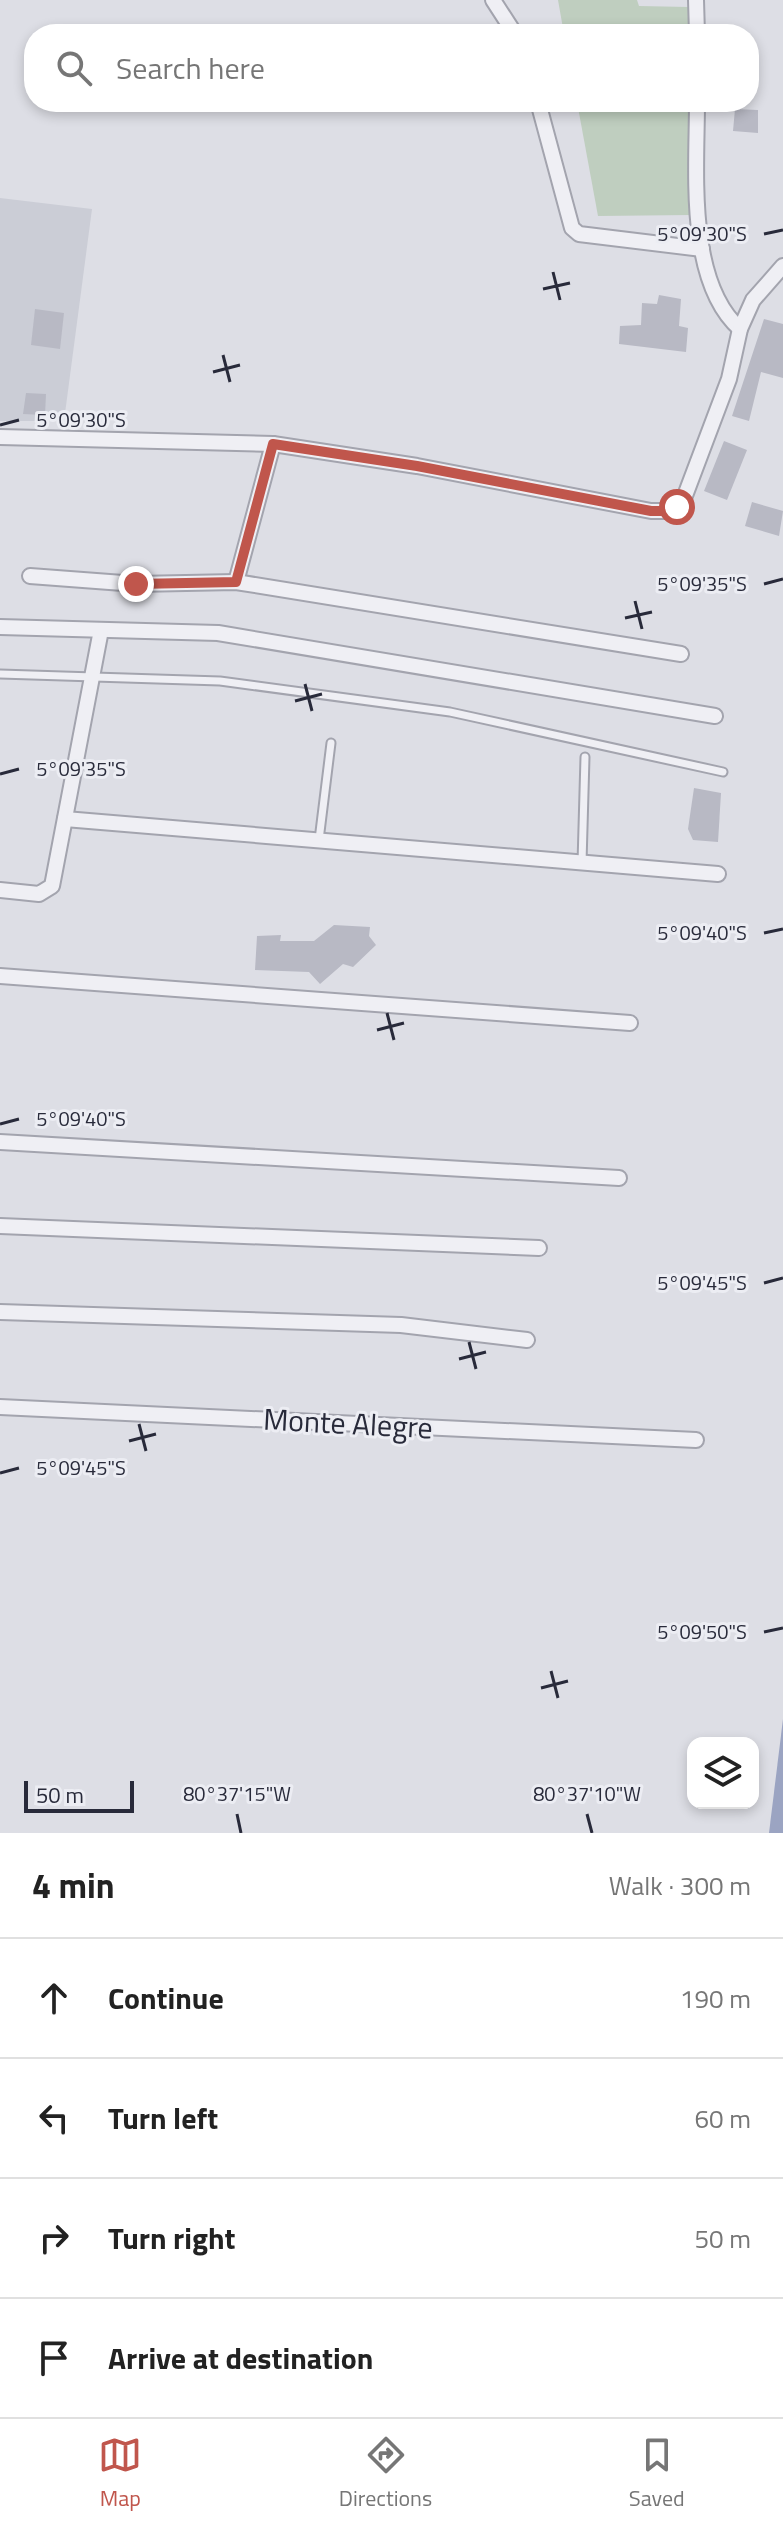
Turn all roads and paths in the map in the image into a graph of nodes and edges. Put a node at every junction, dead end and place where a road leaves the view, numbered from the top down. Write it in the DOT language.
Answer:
graph roads {
  1 [pos="493,0"];
  2 [pos="696,0"];
  3 [pos="509,24"];
  4 [pos="697,24"];
  5 [pos="541,112"];
  6 [pos="697,112"];
  7 [pos="702,249"];
  8 [pos="783,266"];
  9 [pos="740,329"];
  10 [pos="0,437"];
  11 [pos="273,444"];
  12 [pos="30,576"];
  13 [pos="236,582"];
  14 [pos="0,627"];
  15 [pos="101,630"];
  16 [pos="681,654"];
  17 [pos="0,674"];
  18 [pos="92,677"];
  19 [pos="715,716"];
  20 [pos="331,743"];
  21 [pos="585,757"];
  22 [pos="723,772"];
  23 [pos="65,819"];
  24 [pos="319,840"];
  25 [pos="582,863"];
  26 [pos="718,874"];
  27 [pos="0,890"];
  28 [pos="0,976"];
  29 [pos="630,1023"];
  30 [pos="0,1142"];
  31 [pos="619,1178"];
  32 [pos="0,1226"];
  33 [pos="539,1248"];
  34 [pos="0,1312"];
  35 [pos="527,1340"];
  36 [pos="0,1407"];
  37 [pos="696,1440"];
  1 -- 3 [label="street"];
  2 -- 4 [label="street"];
  5 -- 7 [label="street"];
  6 -- 7 [label="street"];
  7 -- 9 [label="street"];
  8 -- 9 [label="street"];
  9 -- 11 [label="street"];
  10 -- 11 [label="street"];
  11 -- 13 [label="street"];
  12 -- 13 [label="street"];
  13 -- 16 [label="street"];
  14 -- 15 [label="street"];
  15 -- 18 [label="street"];
  15 -- 19 [label="street"];
  17 -- 18 [label="lane"];
  18 -- 22 [label="lane"];
  18 -- 23 [label="street"];
  20 -- 24 [label="lane"];
  21 -- 25 [label="lane"];
  23 -- 24 [label="street"];
  23 -- 27 [label="street"];
  24 -- 25 [label="street"];
  25 -- 26 [label="street"];
  28 -- 29 [label="street"];
  30 -- 31 [label="street"];
  32 -- 33 [label="street"];
  34 -- 35 [label="street"];
  36 -- 37 [label="street, Monte Alegre"];
}
